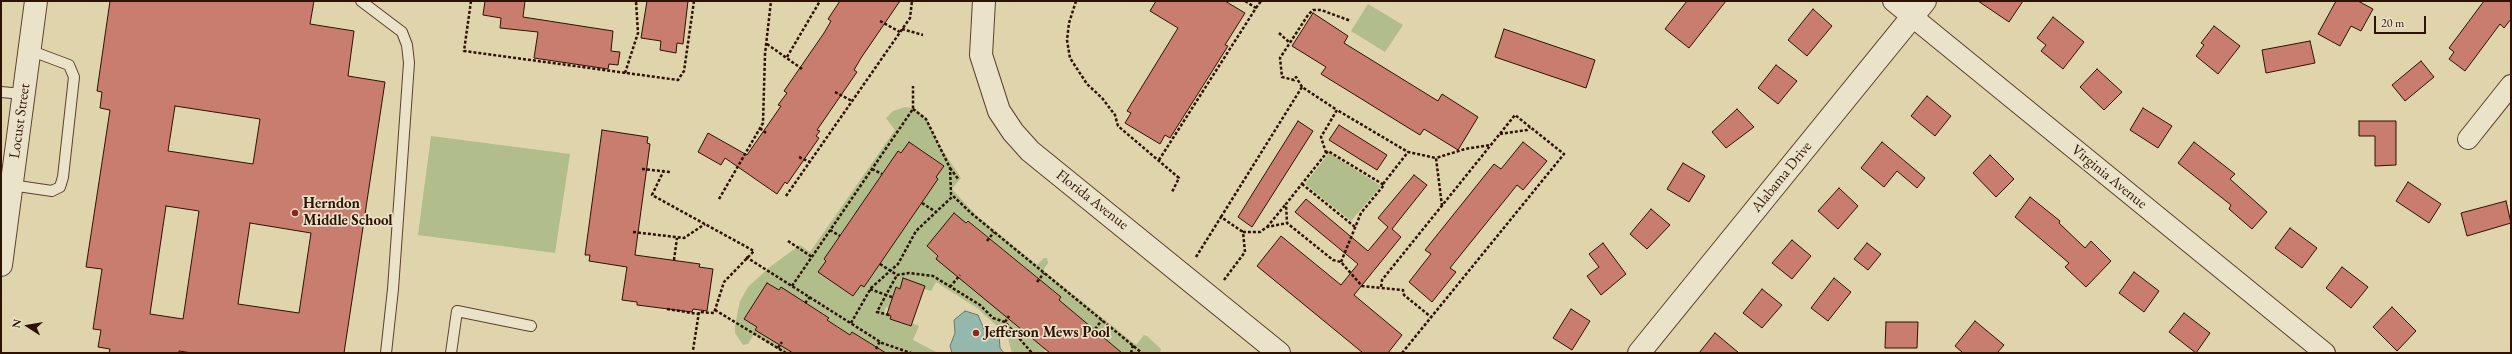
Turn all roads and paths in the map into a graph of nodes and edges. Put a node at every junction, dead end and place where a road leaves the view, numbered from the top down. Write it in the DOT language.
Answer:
graph roads {
  1 [pos="36,1"];
  2 [pos="361,1"];
  3 [pos="471,1"];
  4 [pos="636,1"];
  5 [pos="694,1"];
  6 [pos="771,1"];
  7 [pos="820,1"];
  8 [pos="912,1"];
  9 [pos="984,1"];
  10 [pos="1076,1"];
  11 [pos="1245,1"];
  12 [pos="1261,1"];
  13 [pos="1893,1"];
  14 [pos="1256,8"];
  15 [pos="1919,9"];
  16 [pos="880,20"];
  17 [pos="1351,21"];
  18 [pos="902,29"];
  19 [pos="900,32"];
  20 [pos="1279,33"];
  21 [pos="923,35"];
  22 [pos="1290,43"];
  23 [pos="767,44"];
  24 [pos="29,50"];
  25 [pos="787,57"];
  26 [pos="802,69"];
  27 [pos="625,73"];
  28 [pos="2511,85"];
  29 [pos="913,86"];
  30 [pos="1302,87"];
  31 [pos="1,92"];
  32 [pos="836,92"];
  33 [pos="23,94"];
  34 [pos="852,101"];
  35 [pos="913,109"];
  36 [pos="1337,110"];
  37 [pos="1530,127"];
  38 [pos="760,128"];
  39 [pos="766,132"];
  40 [pos="1500,134"];
  41 [pos="2468,139"];
  42 [pos="1491,145"];
  43 [pos="1408,152"];
  44 [pos="1326,153"];
  45 [pos="799,158"];
  46 [pos="1436,158"];
  47 [pos="1160,160"];
  48 [pos="810,162"];
  49 [pos="950,168"];
  50 [pos="642,169"];
  51 [pos="872,169"];
  52 [pos="664,170"];
  53 [pos="670,172"];
  54 [pos="882,174"];
  55 [pos="959,180"];
  56 [pos="1302,184"];
  57 [pos="1383,184"];
  58 [pos="11,185"];
  59 [pos="1172,192"];
  60 [pos="786,196"];
  61 [pos="953,196"];
  62 [pos="719,199"];
  63 [pos="922,203"];
  64 [pos="1286,204"];
  65 [pos="1442,206"];
  66 [pos="936,212"];
  67 [pos="1222,217"];
  68 [pos="1287,223"];
  69 [pos="705,224"];
  70 [pos="1267,226"];
  71 [pos="1355,227"];
  72 [pos="830,230"];
  73 [pos="633,232"];
  74 [pos="994,232"];
  75 [pos="1242,232"];
  76 [pos="840,236"];
  77 [pos="677,238"];
  78 [pos="788,241"];
  79 [pos="987,241"];
  80 [pos="746,257"];
  81 [pos="812,257"];
  82 [pos="1196,257"];
  83 [pos="674,260"];
  84 [pos="1,261"];
  85 [pos="1341,262"];
  86 [pos="880,264"];
  87 [pos="890,270"];
  88 [pos="1044,273"];
  89 [pos="897,275"];
  90 [pos="960,275"];
  91 [pos="1224,280"];
  92 [pos="1037,282"];
  93 [pos="792,286"];
  94 [pos="950,287"];
  95 [pos="1381,288"];
  96 [pos="870,289"];
  97 [pos="886,294"];
  98 [pos="810,297"];
  99 [pos="892,297"];
  100 [pos="805,303"];
  101 [pos="667,309"];
  102 [pos="715,310"];
  103 [pos="698,314"];
  104 [pos="889,315"];
  105 [pos="1009,316"];
  106 [pos="1431,317"];
  107 [pos="1102,320"];
  108 [pos="1005,322"];
  109 [pos="851,323"];
  110 [pos="531,326"];
  111 [pos="1092,333"];
  112 [pos="880,341"];
  113 [pos="782,342"];
  114 [pos="1133,346"];
  115 [pos="778,348"];
  116 [pos="876,349"];
  117 [pos="693,350"];
  118 [pos="386,353"];
  119 [pos="451,353"];
  120 [pos="786,353"];
  121 [pos="911,353"];
  122 [pos="1032,353"];
  123 [pos="1131,353"];
  124 [pos="1142,353"];
  125 [pos="1279,353"];
  126 [pos="1402,353"];
  127 [pos="1639,353"];
  128 [pos="2325,353"];
  1 -- 24 [label="street, Locust Street"];
  2 -- 118 [label="lane"];
  3 -- 27 [label="path"];
  4 -- 27 [label="path"];
  5 -- 27 [label="path"];
  6 -- 23 [label="path"];
  7 -- 25 [label="path"];
  8 -- 18 [label="path"];
  9 -- 125 [label="street, Florida Avenue"];
  10 -- 47 [label="path"];
  11 -- 14 [label="path"];
  12 -- 14 [label="path"];
  13 -- 15 [label="street, Virginia Avenue"];
  14 -- 47 [label="path"];
  15 -- 127 [label="street, Alabama Drive"];
  15 -- 128 [label="street, Virginia Avenue"];
  16 -- 19 [label="path"];
  17 -- 22 [label="path"];
  18 -- 19 [label="path"];
  18 -- 21 [label="path"];
  19 -- 34 [label="path"];
  20 -- 22 [label="path"];
  22 -- 30 [label="path"];
  23 -- 25 [label="path"];
  23 -- 38 [label="path"];
  24 -- 33 [label="street, Locust Street"];
  24 -- 58 [label="lane"];
  25 -- 26 [label="path"];
  28 -- 41 [label="street"];
  29 -- 35 [label="path"];
  30 -- 36 [label="path"];
  30 -- 67 [label="path"];
  31 -- 33 [label="lane"];
  32 -- 34 [label="path"];
  33 -- 58 [label="street, Locust Street"];
  34 -- 48 [label="path"];
  35 -- 49 [label="path"];
  35 -- 51 [label="path"];
  36 -- 43 [label="path"];
  36 -- 44 [label="path"];
  37 -- 40 [label="path"];
  37 -- 40 [label="path"];
  37 -- 106 [label="path"];
  38 -- 39 [label="path"];
  38 -- 62 [label="path"];
  40 -- 42 [label="path"];
  42 -- 46 [label="path"];
  42 -- 65 [label="path"];
  43 -- 46 [label="path"];
  43 -- 57 [label="path"];
  44 -- 56 [label="path"];
  44 -- 57 [label="path"];
  45 -- 48 [label="path"];
  46 -- 65 [label="path"];
  47 -- 59 [label="path"];
  48 -- 60 [label="path"];
  49 -- 55 [label="path"];
  49 -- 61 [label="path"];
  50 -- 52 [label="path"];
  51 -- 54 [label="path"];
  51 -- 72 [label="path"];
  52 -- 53 [label="path"];
  52 -- 69 [label="path"];
  56 -- 64 [label="path"];
  56 -- 71 [label="path"];
  57 -- 71 [label="path"];
  58 -- 84 [label="street, Locust Street"];
  61 -- 66 [label="path"];
  61 -- 74 [label="path"];
  63 -- 66 [label="path"];
  64 -- 68 [label="path"];
  64 -- 70 [label="path"];
  65 -- 95 [label="path"];
  66 -- 87 [label="path"];
  67 -- 75 [label="path"];
  67 -- 82 [label="path"];
  68 -- 70 [label="path"];
  68 -- 85 [label="path"];
  69 -- 77 [label="path"];
  69 -- 80 [label="path"];
  70 -- 75 [label="path"];
  71 -- 85 [label="path"];
  72 -- 76 [label="path"];
  72 -- 81 [label="path"];
  73 -- 77 [label="path"];
  74 -- 79 [label="path"];
  74 -- 88 [label="path"];
  75 -- 91 [label="path"];
  77 -- 83 [label="path"];
  78 -- 81 [label="path"];
  80 -- 93 [label="path"];
  80 -- 102 [label="path"];
  81 -- 93 [label="path"];
  85 -- 95 [label="path"];
  86 -- 87 [label="path"];
  87 -- 89 [label="path"];
  87 -- 96 [label="path"];
  88 -- 92 [label="path"];
  88 -- 107 [label="path"];
  89 -- 94 [label="path"];
  89 -- 97 [label="path"];
  90 -- 94 [label="path"];
  93 -- 98 [label="path"];
  94 -- 108 [label="path"];
  95 -- 106 [label="path"];
  96 -- 97 [label="path"];
  96 -- 109 [label="path"];
  97 -- 99 [label="path"];
  97 -- 104 [label="path"];
  98 -- 100 [label="path"];
  98 -- 109 [label="path"];
  101 -- 103 [label="path"];
  102 -- 103 [label="path"];
  102 -- 115 [label="path"];
  103 -- 117 [label="path"];
  105 -- 108 [label="path"];
  106 -- 126 [label="path"];
  107 -- 111 [label="path"];
  107 -- 114 [label="path"];
  108 -- 122 [label="path"];
  109 -- 112 [label="path"];
  110 -- 119 [label="lane"];
  112 -- 116 [label="path"];
  112 -- 121 [label="path"];
  113 -- 115 [label="path"];
  114 -- 123 [label="path"];
  114 -- 124 [label="path"];
  115 -- 120 [label="path"];
}
